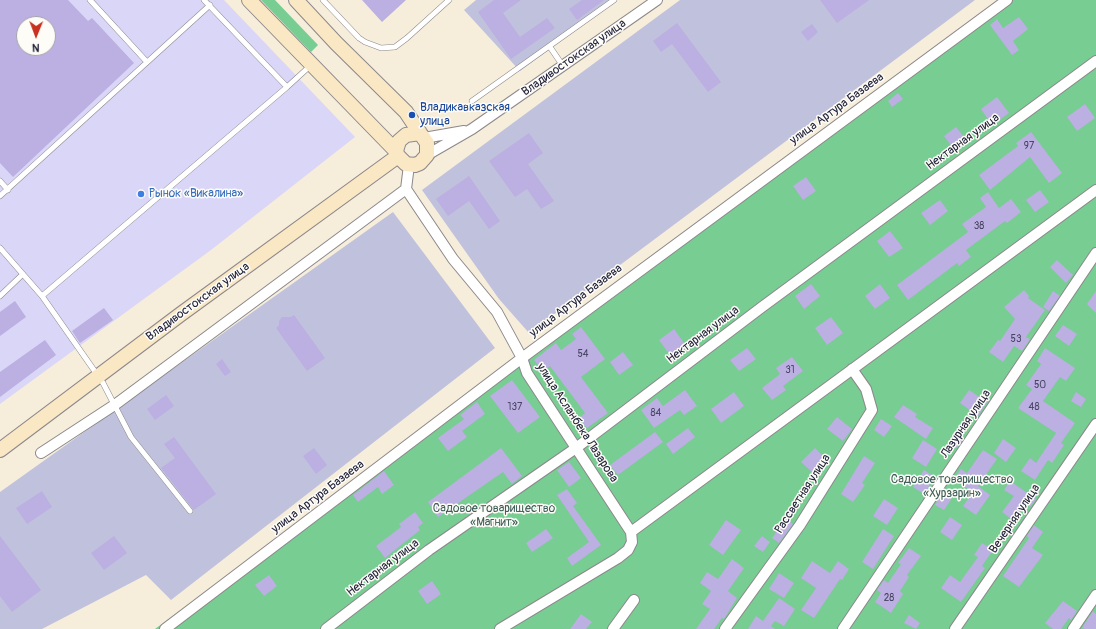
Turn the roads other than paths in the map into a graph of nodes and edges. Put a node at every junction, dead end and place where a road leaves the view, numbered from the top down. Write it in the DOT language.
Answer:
graph roads {
  1 [pos="90,0"];
  2 [pos="204,0"];
  3 [pos="249,0"];
  4 [pos="296,0"];
  5 [pos="323,0"];
  6 [pos="449,0"];
  7 [pos="614,0"];
  8 [pos="657,0"];
  9 [pos="1006,0"];
  10 [pos="210,5"];
  11 [pos="550,47"];
  12 [pos="1096,61"];
  13 [pos="148,62"];
  14 [pos="312,65"];
  15 [pos="563,66"];
  16 [pos="287,87"];
  17 [pos="472,101"];
  18 [pos="472,130"];
  19 [pos="422,135"];
  20 [pos="427,155"];
  21 [pos="401,157"];
  22 [pos="0,181"];
  23 [pos="406,189"];
  24 [pos="8,190"];
  25 [pos="1096,190"];
  26 [pos="0,196"];
  27 [pos="0,248"];
  28 [pos="1096,253"];
  29 [pos="23,274"];
  30 [pos="0,296"];
  31 [pos="42,296"];
  32 [pos="522,358"];
  33 [pos="852,369"];
  34 [pos="97,376"];
  35 [pos="116,404"];
  36 [pos="1096,424"];
  37 [pos="576,448"];
  38 [pos="0,450"];
  39 [pos="41,453"];
  40 [pos="190,511"];
  41 [pos="631,532"];
  42 [pos="1096,595"];
  43 [pos="634,600"];
  44 [pos="165,629"];
  45 [pos="326,629"];
  46 [pos="500,629"];
  47 [pos="613,629"];
  48 [pos="726,629"];
  49 [pos="843,629"];
  50 [pos="955,629"];
  51 [pos="1073,629"];
  1 -- 13 [label="lane"];
  2 -- 10 [label="lane"];
  3 -- 14 [label="main road"];
  4 -- 19 [label="main road"];
  5 -- 6 [label="lane"];
  7 -- 11 [label="lane"];
  8 -- 15 [label="street, Владивостокская улица"];
  9 -- 32 [label="street, улица Артура Базаева"];
  10 -- 13 [label="lane"];
  10 -- 16 [label="lane"];
  11 -- 15 [label="lane"];
  11 -- 17 [label="lane"];
  12 -- 37 [label="street, Нектарная улица"];
  13 -- 24 [label="lane"];
  14 -- 16 [label="lane"];
  14 -- 21 [label="main road"];
  15 -- 18 [label="street, Владивостокская улица"];
  16 -- 31 [label="lane"];
  18 -- 19 [label="street, Владивостокская улица"];
  18 -- 20 [label="street, Владивостокская улица"];
  19 -- 20 [label="main road"];
  19 -- 21 [label="main road, Владивостокская улица"];
  20 -- 21 [label="main road, Владивостокская улица"];
  21 -- 23 [label="street"];
  21 -- 34 [label="main road, Владивостокская улица"];
  22 -- 24 [label="lane"];
  23 -- 32 [label="street, улица Асланбека Лазарова"];
  23 -- 35 [label="street"];
  24 -- 26 [label="lane"];
  25 -- 33 [label="street"];
  27 -- 29 [label="lane"];
  28 -- 49 [label="street, Лазурная улица"];
  29 -- 30 [label="lane"];
  29 -- 31 [label="lane"];
  31 -- 34 [label="lane"];
  32 -- 37 [label="street, улица Асланбека Лазарова"];
  32 -- 44 [label="street, улица Артура Базаева"];
  33 -- 41 [label="street"];
  33 -- 48 [label="street, Рассветная улица"];
  34 -- 35 [label="lane"];
  34 -- 38 [label="main road, Владивостокская улица"];
  35 -- 39 [label="street"];
  35 -- 40 [label="lane"];
  36 -- 50 [label="street, Вечерняя улица"];
  37 -- 41 [label="street, улица Асланбека Лазарова"];
  37 -- 45 [label="street, Нектарная улица"];
  41 -- 46 [label="street"];
  42 -- 51 [label="street"];
  43 -- 47 [label="street"];
}
